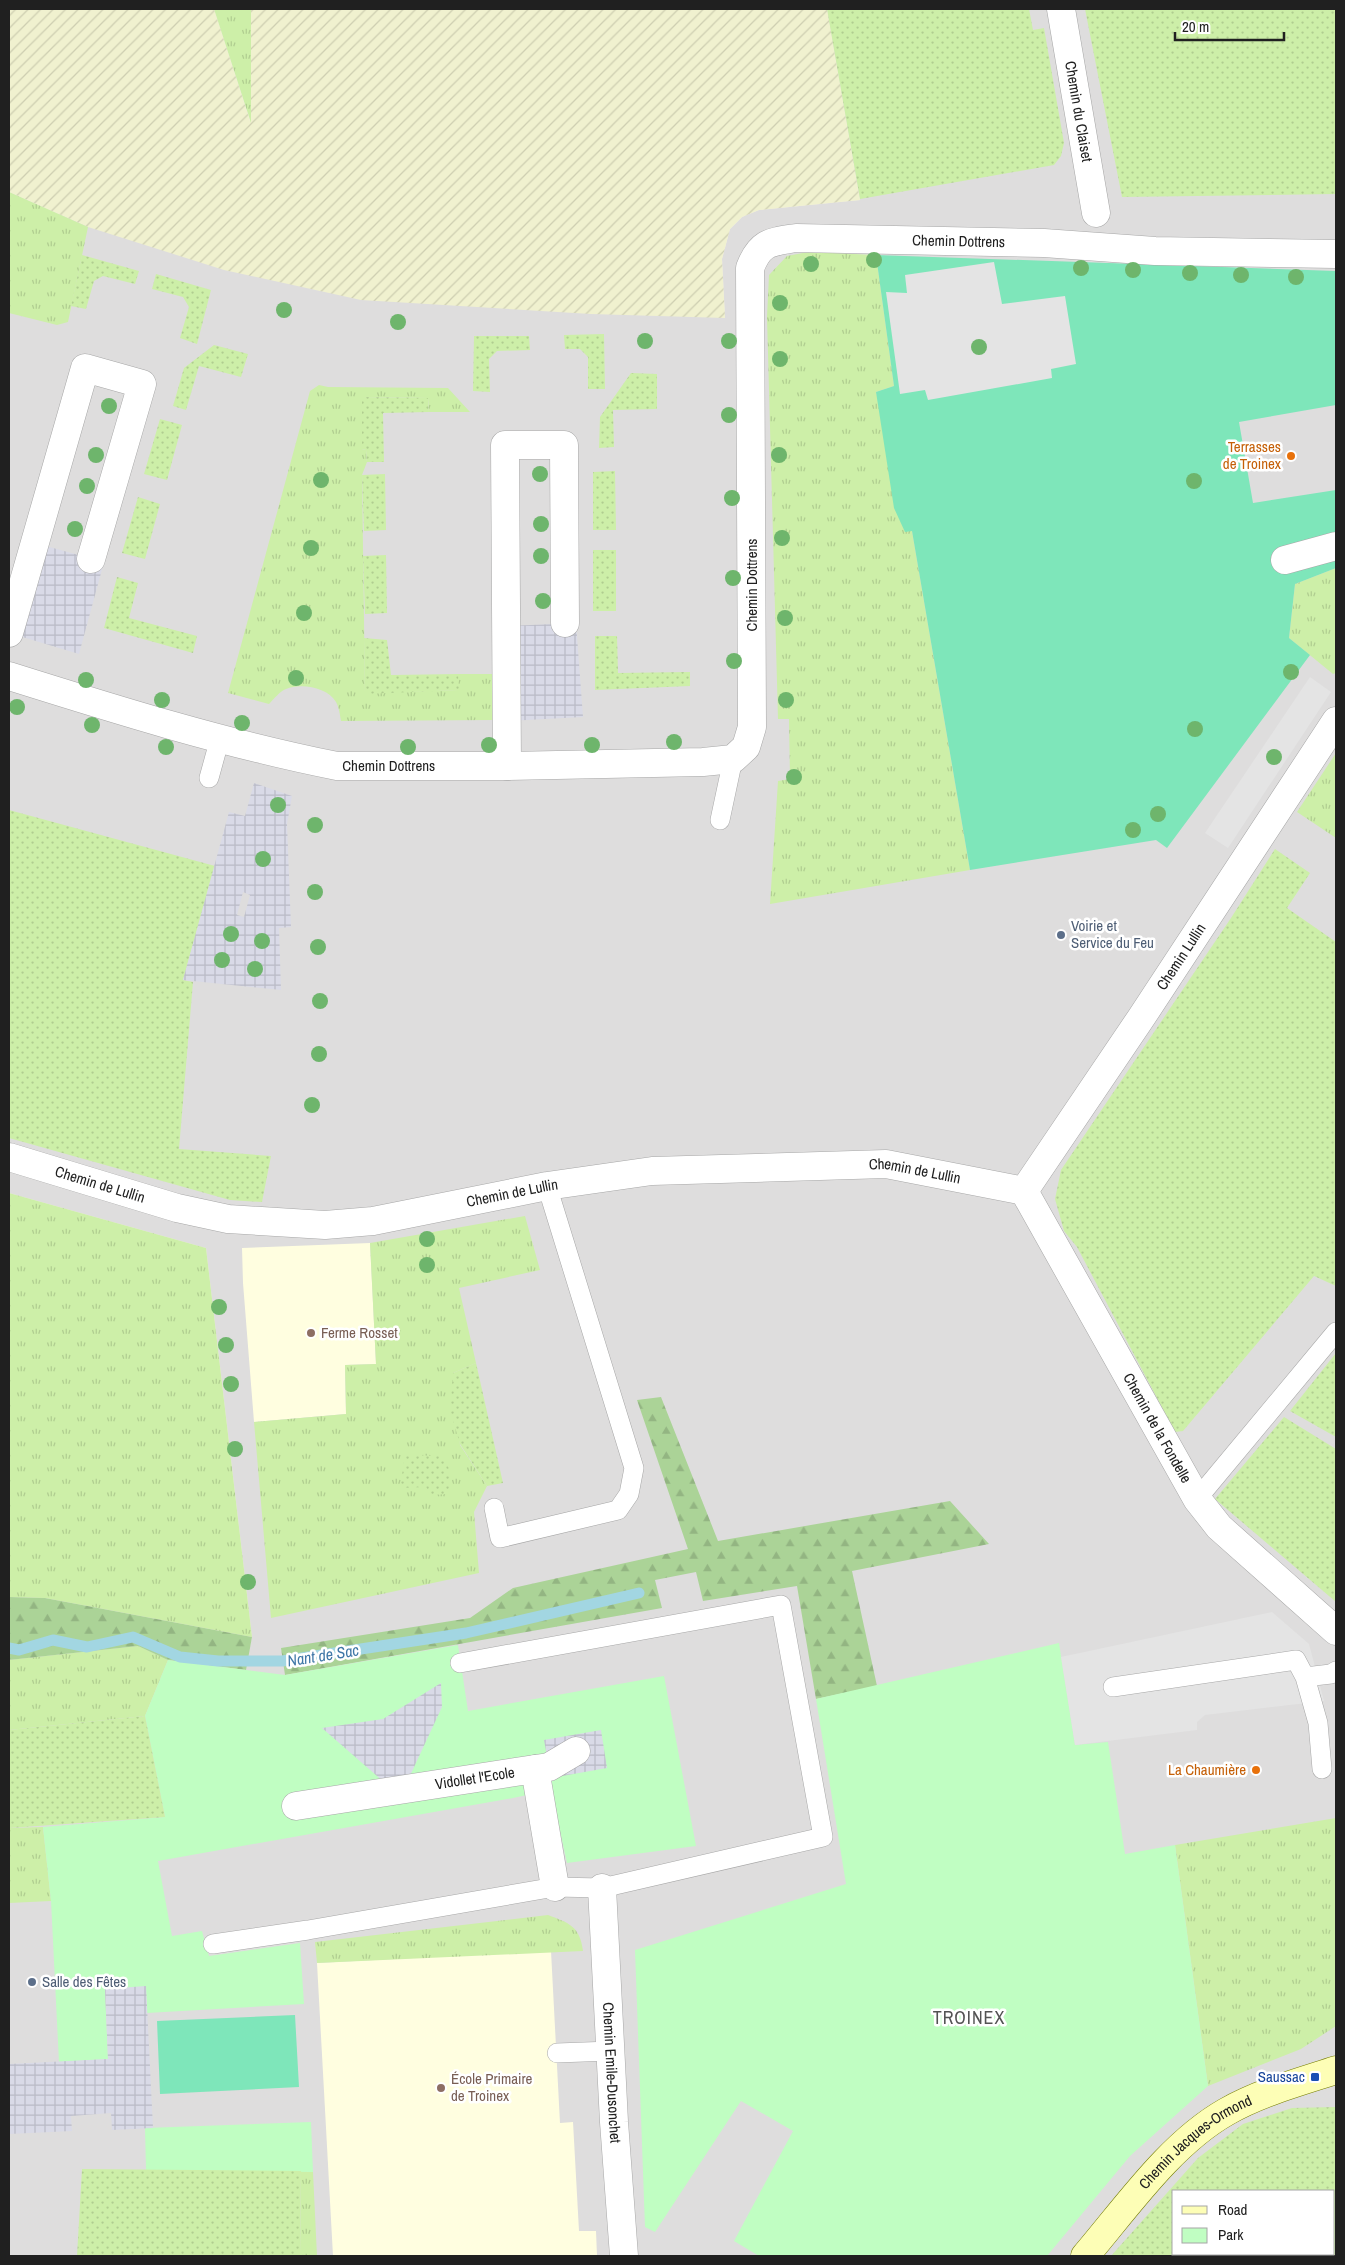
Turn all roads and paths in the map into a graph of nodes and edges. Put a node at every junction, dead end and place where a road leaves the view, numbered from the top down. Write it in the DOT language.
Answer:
graph roads {
  1 [pos="1061,9"];
  2 [pos="1096,213"];
  3 [pos="1336,254"];
  4 [pos="1336,546"];
  5 [pos="91,559"];
  6 [pos="1285,560"];
  7 [pos="565,623"];
  8 [pos="9,633"];
  9 [pos="9,676"];
  10 [pos="1336,721"];
  11 [pos="220,738"];
  12 [pos="734,759"];
  13 [pos="507,766"];
  14 [pos="209,778"];
  15 [pos="720,820"];
  16 [pos="9,1157"];
  17 [pos="547,1186"];
  18 [pos="1024,1191"];
  19 [pos="1336,1332"];
  20 [pos="1197,1499"];
  21 [pos="494,1508"];
  22 [pos="1336,1631"];
  23 [pos="460,1663"];
  24 [pos="1336,1671"];
  25 [pos="1305,1677"];
  26 [pos="1113,1687"];
  27 [pos="576,1751"];
  28 [pos="536,1769"];
  29 [pos="1322,1769"];
  30 [pos="296,1806"];
  31 [pos="555,1887"];
  32 [pos="602,1888"];
  33 [pos="212,1944"];
  34 [pos="611,2051"];
  35 [pos="557,2053"];
  36 [pos="1336,2070"];
  37 [pos="624,2256"];
  38 [pos="1085,2256"];
  1 -- 2 [label="street, Chemin du Claiset"];
  3 -- 12 [label="street, Chemin Dottrens"];
  4 -- 6 [label="street"];
  5 -- 8 [label="street"];
  7 -- 13 [label="street"];
  9 -- 11 [label="street, Chemin Dottrens"];
  10 -- 18 [label="street, Chemin Lullin"];
  11 -- 13 [label="street, Chemin Dottrens"];
  11 -- 14 [label="lane"];
  12 -- 13 [label="street, Chemin Dottrens"];
  12 -- 15 [label="lane"];
  16 -- 17 [label="street, Chemin de Lullin"];
  17 -- 18 [label="street, Chemin de Lullin"];
  17 -- 21 [label="lane"];
  18 -- 20 [label="street, Chemin de la Fondelle"];
  19 -- 20 [label="lane"];
  20 -- 22 [label="street, Chemin de la Fondelle"];
  23 -- 32 [label="lane"];
  24 -- 25 [label="lane"];
  25 -- 26 [label="lane"];
  25 -- 29 [label="lane"];
  27 -- 28 [label="street"];
  28 -- 30 [label="street, Vidollet l'Ecole"];
  28 -- 31 [label="street, Vidollet l'Ecole"];
  31 -- 32 [label="lane"];
  31 -- 33 [label="lane"];
  32 -- 34 [label="street, Chemin Emile-Dusonchet"];
  34 -- 35 [label="lane"];
  34 -- 37 [label="street, Chemin Emile-Dusonchet"];
  36 -- 38 [label="street, Chemin Jacques-Ormond"];
}
